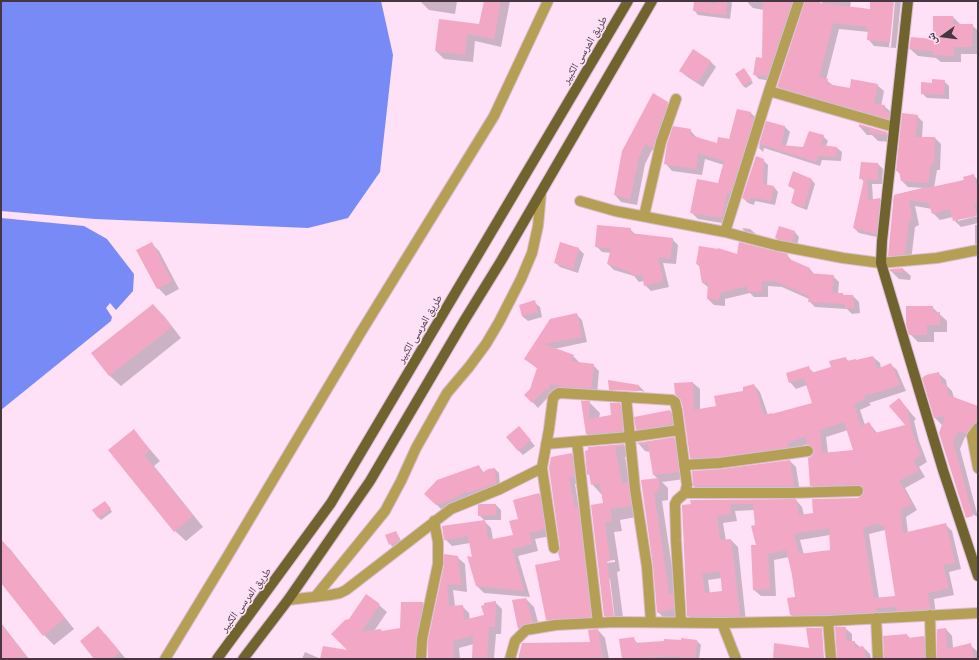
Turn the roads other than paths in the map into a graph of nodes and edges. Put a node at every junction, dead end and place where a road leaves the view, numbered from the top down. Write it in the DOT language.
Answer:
graph roads {
  1 [pos="548,1"];
  2 [pos="628,1"];
  3 [pos="652,1"];
  4 [pos="799,1"];
  5 [pos="908,1"];
  6 [pos="769,91"];
  7 [pos="676,99"];
  8 [pos="894,127"];
  9 [pos="541,193"];
  10 [pos="580,201"];
  11 [pos="644,216"];
  12 [pos="725,232"];
  13 [pos="978,250"];
  14 [pos="881,263"];
  15 [pos="626,397"];
  16 [pos="679,430"];
  17 [pos="976,435"];
  18 [pos="630,437"];
  19 [pos="577,442"];
  20 [pos="546,444"];
  21 [pos="808,452"];
  22 [pos="684,465"];
  23 [pos="542,468"];
  24 [pos="978,468"];
  25 [pos="858,491"];
  26 [pos="685,493"];
  27 [pos="434,521"];
  28 [pos="554,548"];
  29 [pos="975,560"];
  30 [pos="978,576"];
  31 [pos="315,597"];
  32 [pos="288,600"];
  33 [pos="978,613"];
  34 [pos="930,615"];
  35 [pos="876,618"];
  36 [pos="828,621"];
  37 [pos="651,622"];
  38 [pos="681,622"];
  39 [pos="598,623"];
  40 [pos="722,623"];
  41 [pos="165,659"];
  42 [pos="217,659"];
  43 [pos="243,659"];
  44 [pos="421,659"];
  45 [pos="510,659"];
  46 [pos="736,659"];
  47 [pos="831,659"];
  48 [pos="878,659"];
  49 [pos="931,659"];
  1 -- 41 [label="street"];
  2 -- 42 [label="main road, طريق المرسى الكبير"];
  3 -- 9 [label="main road"];
  4 -- 6 [label="street"];
  5 -- 8 [label="main road"];
  6 -- 8 [label="street"];
  6 -- 12 [label="street"];
  7 -- 11 [label="street"];
  8 -- 14 [label="main road"];
  9 -- 31 [label="street"];
  9 -- 32 [label="main road"];
  10 -- 11 [label="street"];
  11 -- 12 [label="street"];
  12 -- 14 [label="street"];
  13 -- 14 [label="street"];
  14 -- 29 [label="main road"];
  15 -- 16 [label="street"];
  15 -- 18 [label="street"];
  15 -- 20 [label="street"];
  16 -- 18 [label="street"];
  16 -- 22 [label="street"];
  17 -- 24 [label="street"];
  18 -- 19 [label="street"];
  18 -- 37 [label="street"];
  19 -- 20 [label="street"];
  19 -- 39 [label="street"];
  20 -- 23 [label="street"];
  21 -- 22 [label="street"];
  22 -- 26 [label="street"];
  23 -- 27 [label="street"];
  23 -- 28 [label="street"];
  25 -- 26 [label="street"];
  26 -- 38 [label="street"];
  27 -- 31 [label="street"];
  27 -- 44 [label="street"];
  29 -- 30 [label="main road"];
  31 -- 32 [label="street"];
  32 -- 43 [label="main road"];
  33 -- 34 [label="street"];
  34 -- 35 [label="street"];
  34 -- 49 [label="street"];
  35 -- 36 [label="street"];
  35 -- 48 [label="street"];
  36 -- 40 [label="street"];
  36 -- 47 [label="street"];
  37 -- 38 [label="street"];
  37 -- 39 [label="street"];
  38 -- 40 [label="street"];
  39 -- 45 [label="street"];
  40 -- 46 [label="street"];
}
